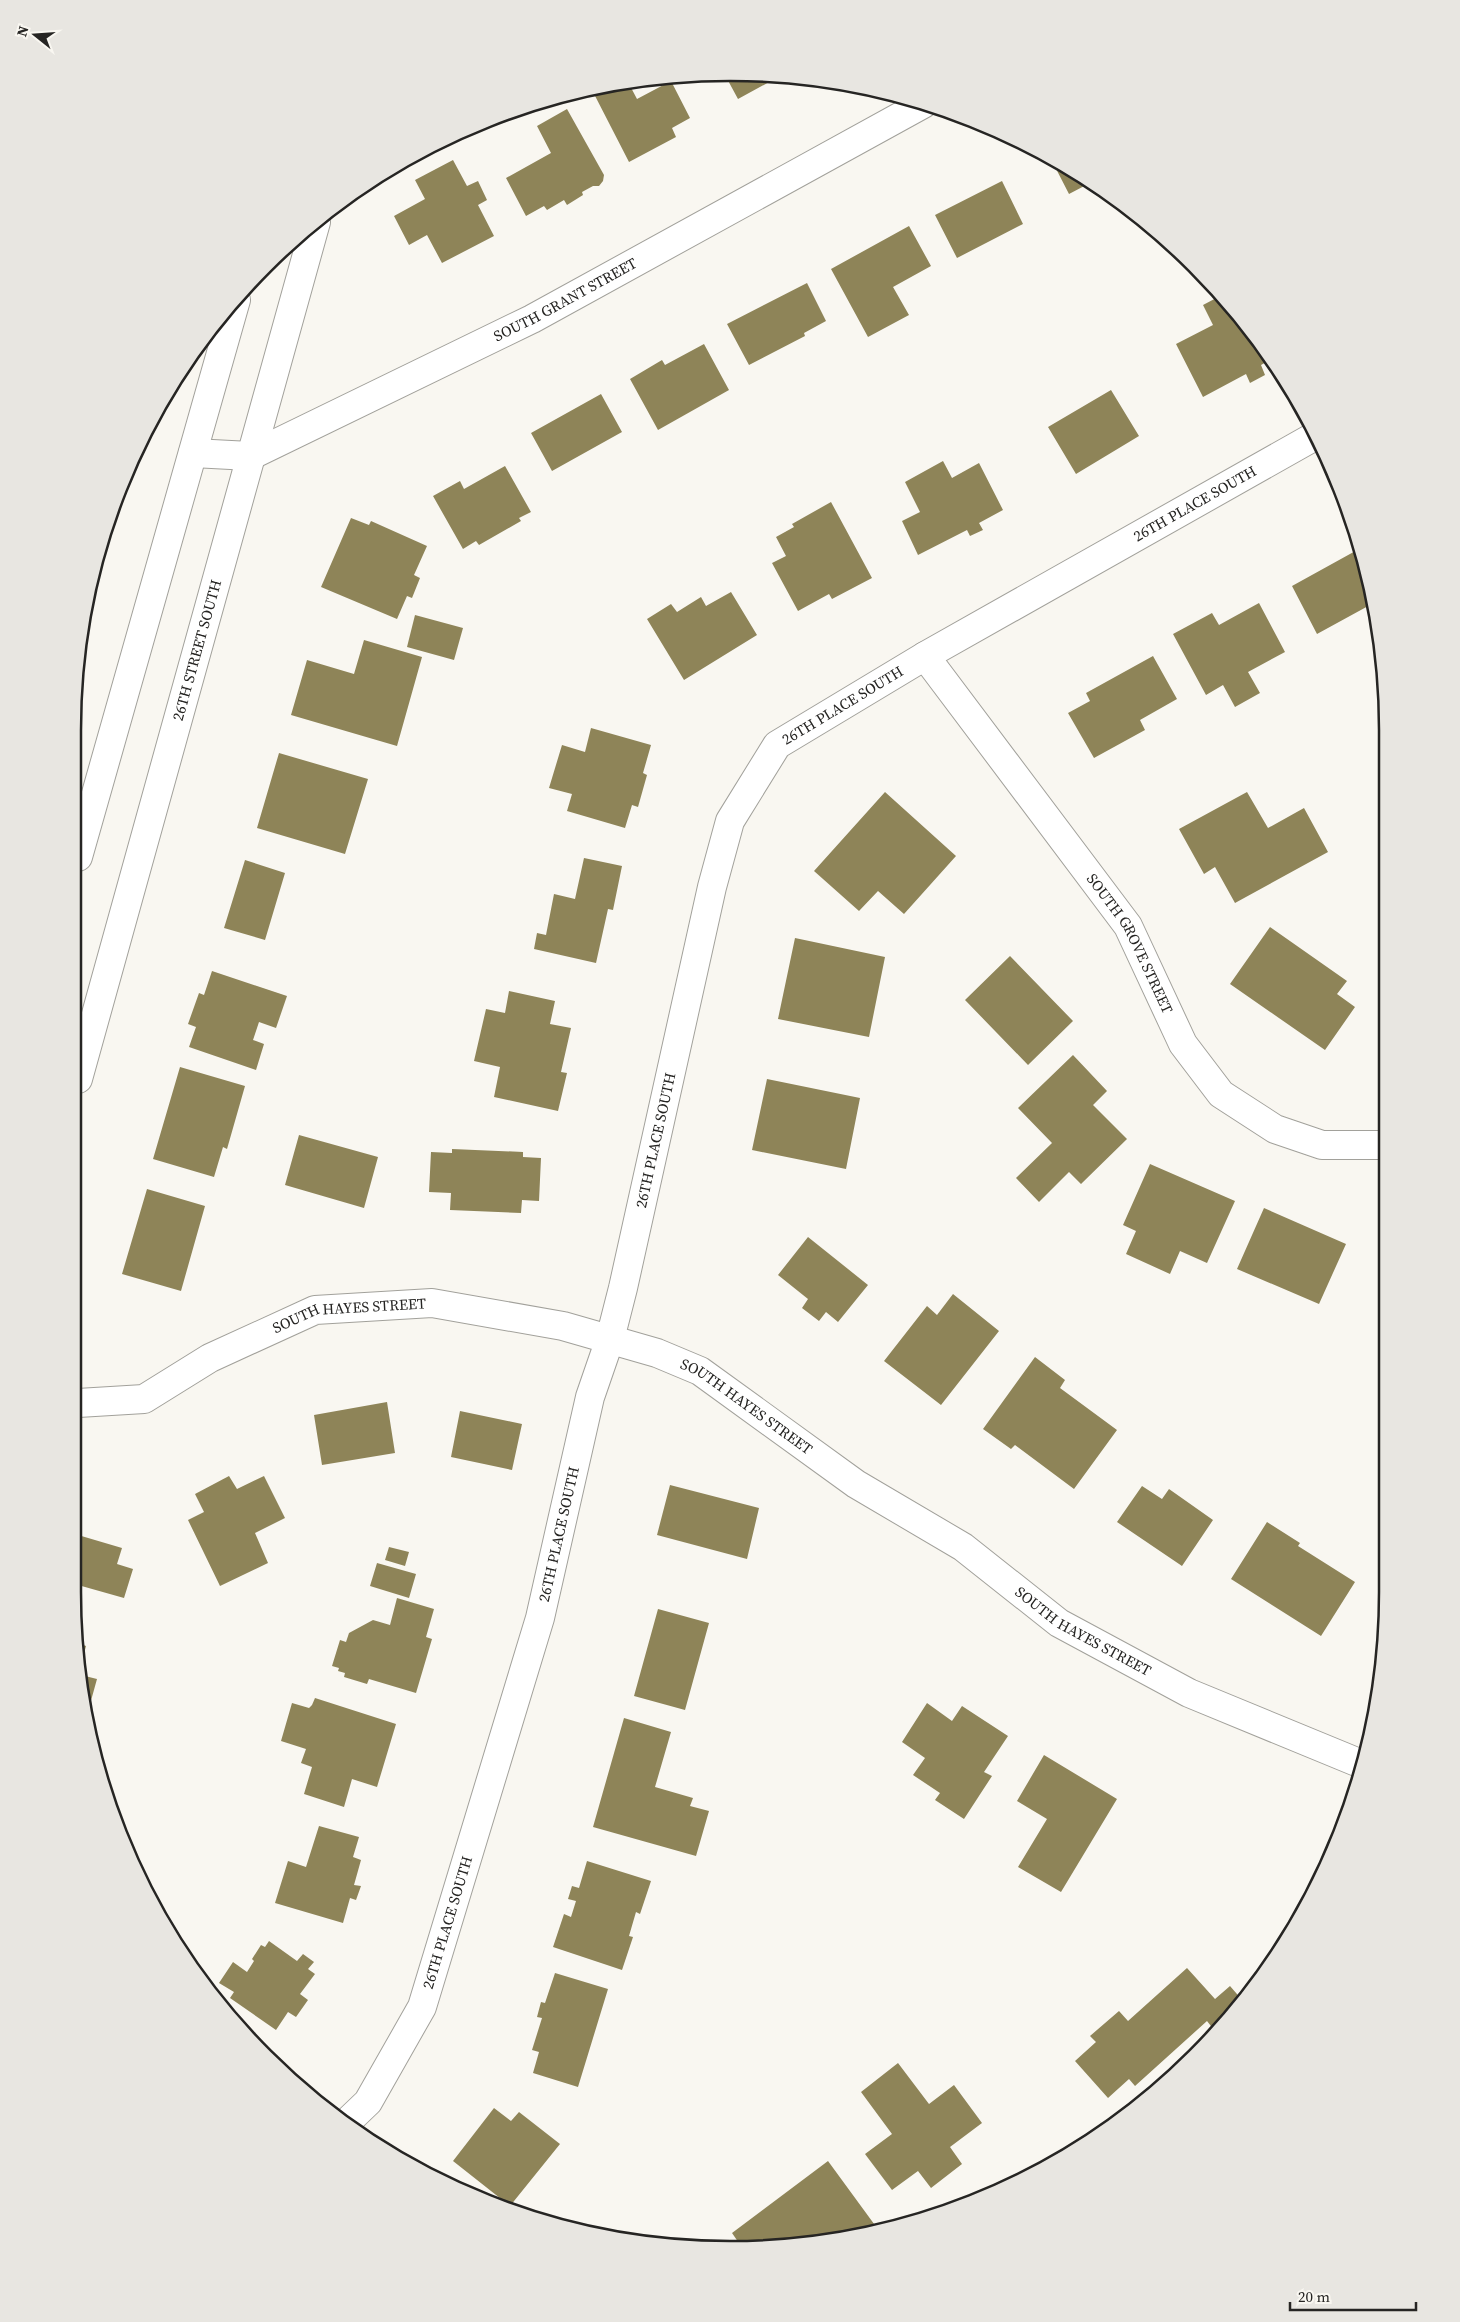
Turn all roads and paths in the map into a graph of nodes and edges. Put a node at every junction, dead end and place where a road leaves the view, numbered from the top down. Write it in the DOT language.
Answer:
graph roads {
  1 [pos="915,108"];
  2 [pos="313,233"];
  3 [pos="232,314"];
  4 [pos="1310,439"];
  5 [pos="193,453"];
  6 [pos="250,456"];
  7 [pos="925,656"];
  8 [pos="81,846"];
  9 [pos="81,1068"];
  10 [pos="1379,1145"];
  11 [pos="610,1339"];
  12 [pos="81,1403"];
  13 [pos="1356,1762"];
  14 [pos="351,2118"];
  1 -- 6 [label="street, SOUTH GRANT STREET"];
  2 -- 6 [label="street, 26TH STREET SOUTH"];
  3 -- 5 [label="street"];
  4 -- 7 [label="street, 26TH PLACE SOUTH"];
  5 -- 6 [label="street, SOUTH GRANT STREET"];
  5 -- 8 [label="street"];
  6 -- 9 [label="street, 26TH STREET SOUTH"];
  7 -- 10 [label="street, SOUTH GROVE STREET"];
  7 -- 11 [label="street, 26TH PLACE SOUTH"];
  11 -- 12 [label="street, SOUTH HAYES STREET"];
  11 -- 13 [label="street, SOUTH HAYES STREET"];
  11 -- 14 [label="street, 26TH PLACE SOUTH"];
}
